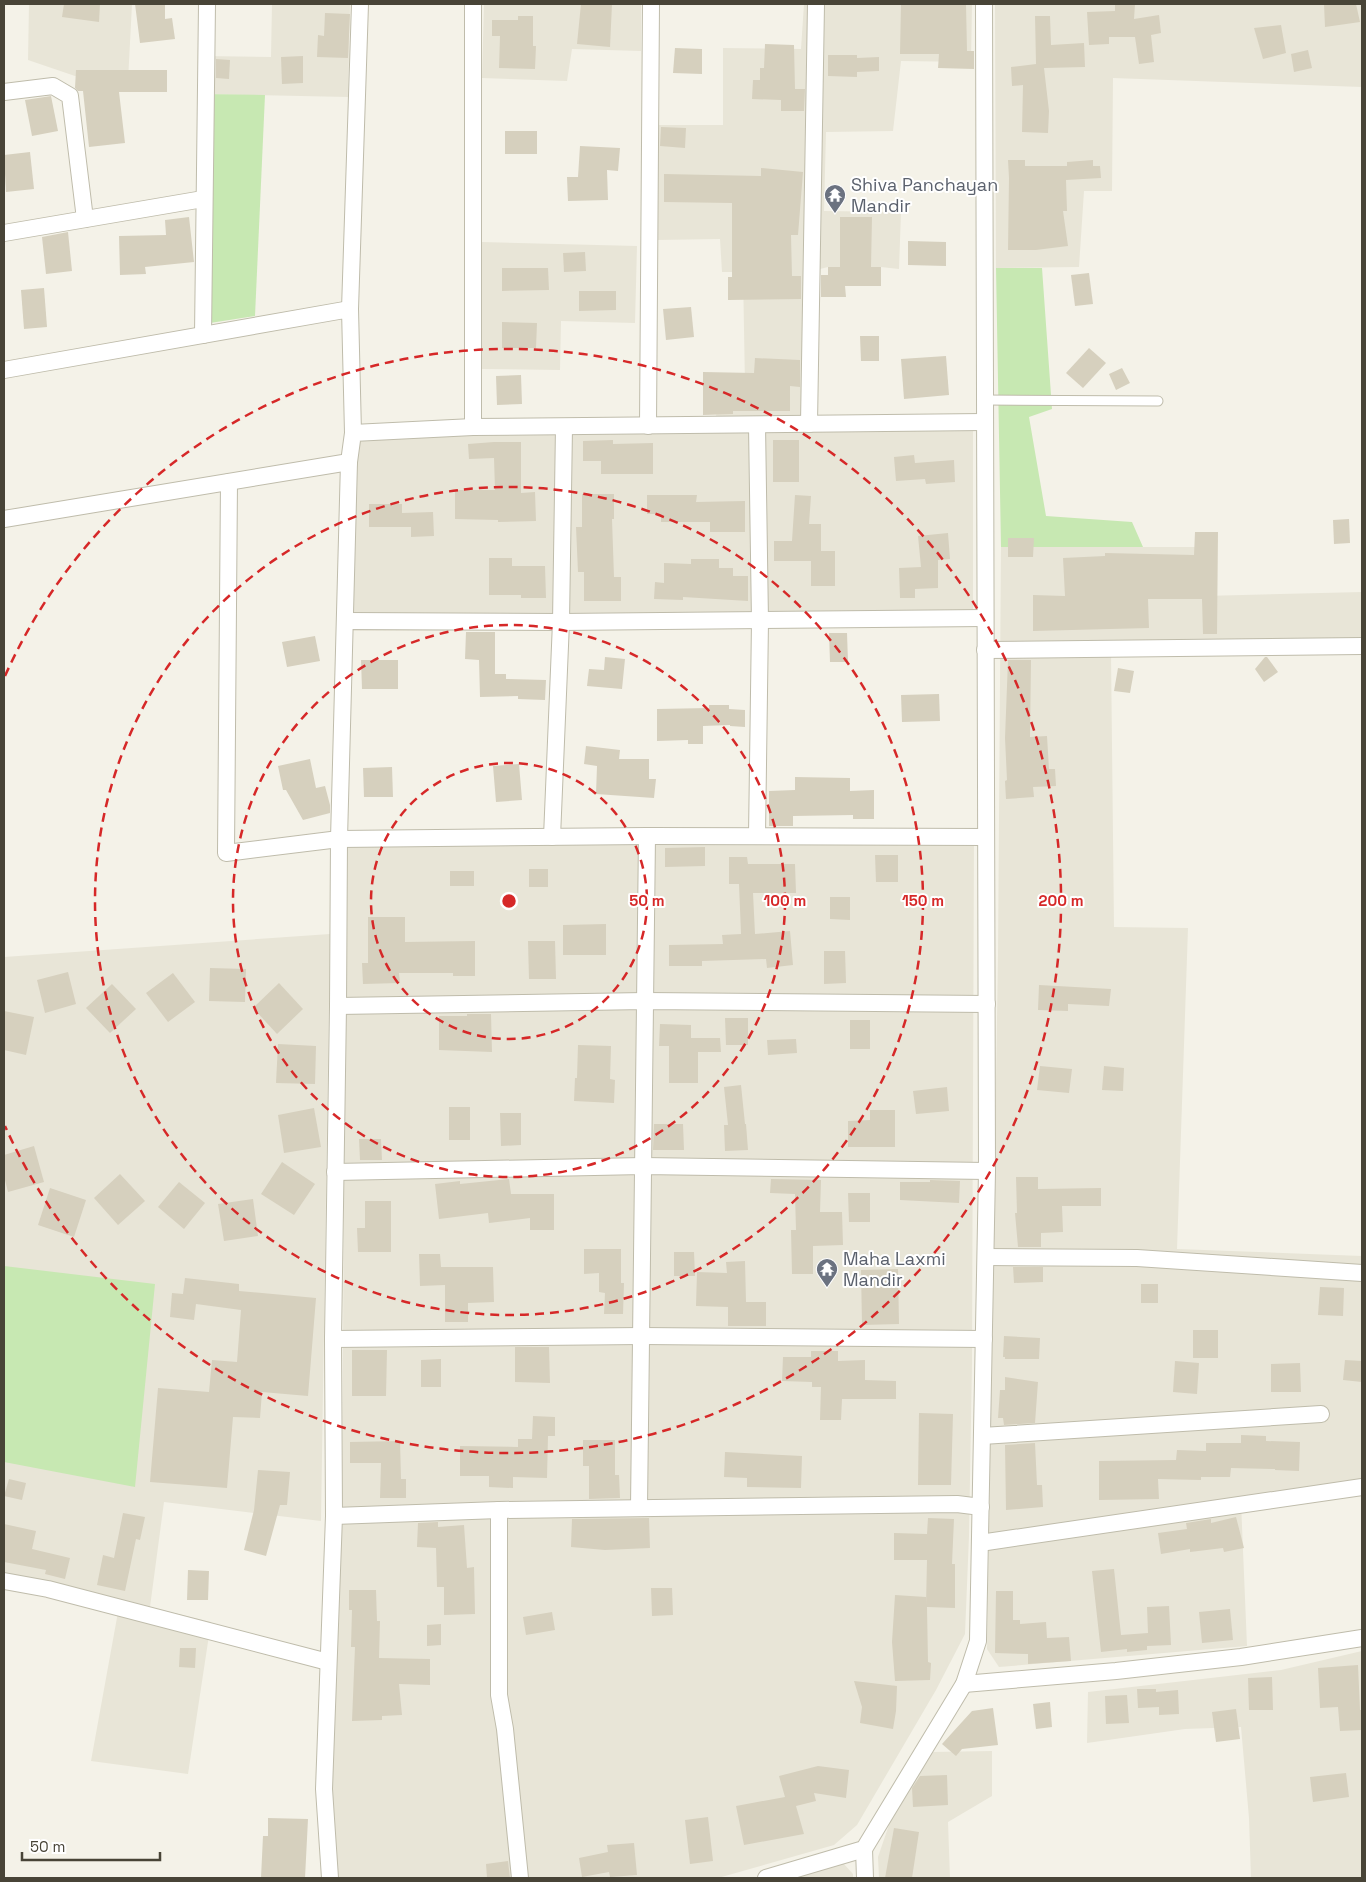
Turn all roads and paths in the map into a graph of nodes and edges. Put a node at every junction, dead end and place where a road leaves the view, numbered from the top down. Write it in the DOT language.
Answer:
graph roads {
  1 [pos="207,4"];
  2 [pos="360,4"];
  3 [pos="474,4"];
  4 [pos="651,4"];
  5 [pos="816,4"];
  6 [pos="984,4"];
  7 [pos="4,92"];
  8 [pos="203,199"];
  9 [pos="85,220"];
  10 [pos="4,233"];
  11 [pos="350,309"];
  12 [pos="203,335"];
  13 [pos="4,370"];
  14 [pos="984,400"];
  15 [pos="1158,401"];
  16 [pos="984,422"];
  17 [pos="809,424"];
  18 [pos="756,425"];
  19 [pos="648,426"];
  20 [pos="473,427"];
  21 [pos="564,427"];
  22 [pos="353,433"];
  23 [pos="349,462"];
  24 [pos="229,482"];
  25 [pos="4,519"];
  26 [pos="985,618"];
  27 [pos="345,621"];
  28 [pos="760,621"];
  29 [pos="561,622"];
  30 [pos="1362,646"];
  31 [pos="985,650"];
  32 [pos="647,836"];
  33 [pos="757,836"];
  34 [pos="552,837"];
  35 [pos="986,837"];
  36 [pos="339,839"];
  37 [pos="645,1001"];
  38 [pos="987,1004"];
  39 [pos="338,1006"];
  40 [pos="643,1166"];
  41 [pos="987,1171"];
  42 [pos="335,1172"];
  43 [pos="986,1257"];
  44 [pos="1362,1273"];
  45 [pos="642,1336"];
  46 [pos="333,1339"];
  47 [pos="984,1339"];
  48 [pos="1321,1414"];
  49 [pos="982,1436"];
  50 [pos="1362,1487"];
  51 [pos="981,1507"];
  52 [pos="639,1508"];
  53 [pos="499,1510"];
  54 [pos="334,1516"];
  55 [pos="980,1543"];
  56 [pos="4,1581"];
  57 [pos="1362,1638"];
  58 [pos="328,1662"];
  59 [pos="964,1684"];
  60 [pos="864,1848"];
  61 [pos="330,1878"];
  62 [pos="520,1878"];
  63 [pos="766,1878"];
  64 [pos="865,1878"];
  1 -- 8 [label="street"];
  2 -- 11 [label="street"];
  3 -- 20 [label="street"];
  4 -- 19 [label="street"];
  5 -- 17 [label="street"];
  6 -- 14 [label="street"];
  7 -- 9 [label="street"];
  8 -- 9 [label="street"];
  8 -- 12 [label="street"];
  9 -- 10 [label="street"];
  11 -- 12 [label="street"];
  11 -- 22 [label="street"];
  12 -- 13 [label="street"];
  14 -- 15 [label="lane"];
  14 -- 16 [label="street"];
  16 -- 17 [label="street"];
  16 -- 26 [label="street"];
  17 -- 18 [label="street"];
  18 -- 19 [label="street"];
  18 -- 28 [label="street"];
  19 -- 21 [label="street"];
  20 -- 21 [label="street"];
  20 -- 22 [label="street"];
  21 -- 29 [label="street"];
  22 -- 23 [label="street"];
  23 -- 24 [label="street"];
  23 -- 27 [label="street"];
  24 -- 25 [label="street"];
  24 -- 36 [label="street"];
  26 -- 28 [label="street"];
  26 -- 31 [label="street"];
  27 -- 29 [label="street"];
  27 -- 36 [label="street"];
  28 -- 29 [label="street"];
  28 -- 33 [label="street"];
  29 -- 34 [label="street"];
  30 -- 31 [label="street"];
  31 -- 35 [label="street"];
  32 -- 33 [label="street"];
  32 -- 34 [label="street"];
  32 -- 37 [label="street"];
  33 -- 35 [label="street"];
  34 -- 36 [label="street"];
  35 -- 38 [label="street"];
  36 -- 39 [label="street"];
  37 -- 38 [label="street"];
  37 -- 39 [label="street"];
  37 -- 40 [label="street"];
  38 -- 41 [label="street"];
  39 -- 42 [label="street"];
  40 -- 41 [label="street"];
  40 -- 42 [label="street"];
  40 -- 45 [label="street"];
  41 -- 43 [label="street"];
  42 -- 46 [label="street"];
  43 -- 44 [label="street"];
  43 -- 47 [label="street"];
  45 -- 46 [label="street"];
  45 -- 47 [label="street"];
  45 -- 52 [label="street"];
  46 -- 54 [label="street"];
  47 -- 49 [label="street"];
  48 -- 49 [label="street"];
  49 -- 51 [label="street"];
  50 -- 55 [label="street"];
  51 -- 52 [label="street"];
  51 -- 55 [label="street"];
  52 -- 53 [label="street"];
  53 -- 54 [label="street"];
  53 -- 62 [label="street"];
  54 -- 58 [label="street"];
  55 -- 59 [label="street"];
  56 -- 58 [label="street"];
  57 -- 59 [label="street"];
  58 -- 61 [label="street"];
  59 -- 60 [label="street"];
  60 -- 63 [label="street"];
  60 -- 64 [label="street"];
}
